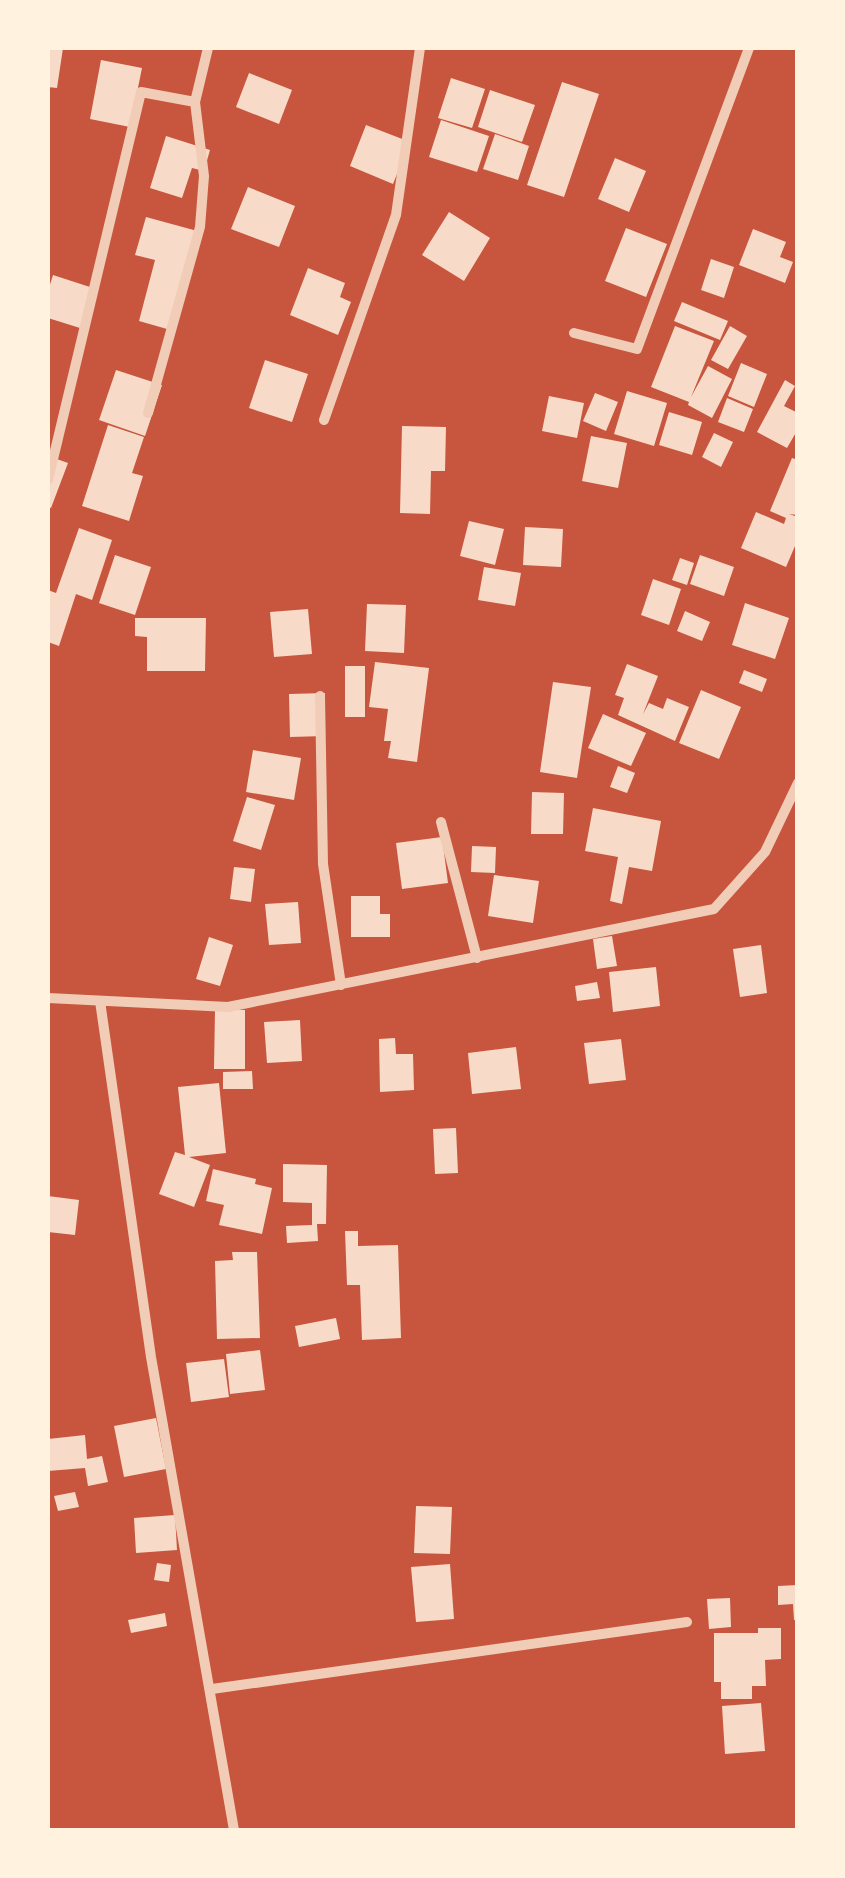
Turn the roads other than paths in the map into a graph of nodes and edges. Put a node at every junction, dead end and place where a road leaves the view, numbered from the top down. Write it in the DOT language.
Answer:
graph roads {
  1 [pos="208,48"];
  2 [pos="420,48"];
  3 [pos="748,48"];
  4 [pos="195,102"];
  5 [pos="574,333"];
  6 [pos="148,414"];
  7 [pos="324,420"];
  8 [pos="48,480"];
  9 [pos="320,696"];
  10 [pos="798,783"];
  11 [pos="441,822"];
  12 [pos="477,958"];
  13 [pos="340,985"];
  14 [pos="48,998"];
  15 [pos="100,1001"];
  16 [pos="688,1622"];
  17 [pos="212,1689"];
  18 [pos="234,1830"];
  1 -- 4 [label="street"];
  2 -- 7 [label="street"];
  3 -- 5 [label="street"];
  4 -- 6 [label="street"];
  4 -- 8 [label="street"];
  9 -- 13 [label="street"];
  10 -- 12 [label="street"];
  11 -- 12 [label="street"];
  12 -- 13 [label="street"];
  13 -- 15 [label="street"];
  14 -- 15 [label="street"];
  15 -- 17 [label="street"];
  16 -- 17 [label="street"];
  17 -- 18 [label="street"];
}
